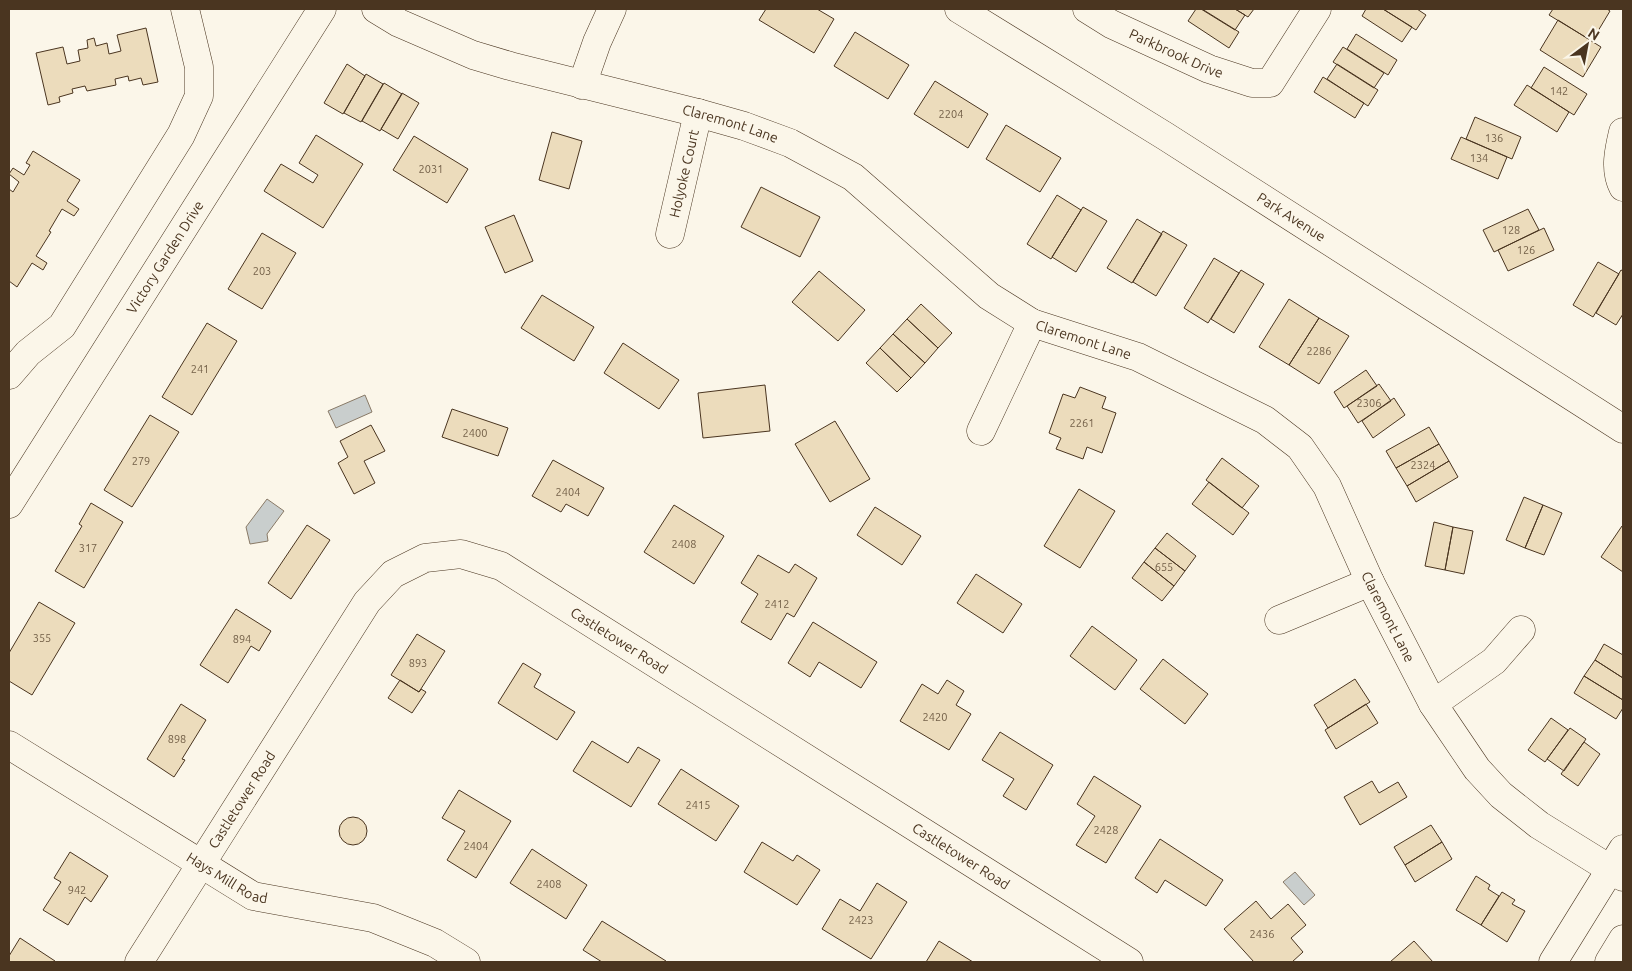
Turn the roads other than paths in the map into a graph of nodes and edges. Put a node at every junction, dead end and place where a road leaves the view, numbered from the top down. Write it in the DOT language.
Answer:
graph roads {
  1 [pos="185,9"];
  2 [pos="322,9"];
  3 [pos="376,9"];
  4 [pos="612,9"];
  5 [pos="959,9"];
  6 [pos="1087,9"];
  7 [pos="1317,9"];
  8 [pos="582,85"];
  9 [pos="698,113"];
  10 [pos="1623,132"];
  11 [pos="1623,187"];
  12 [pos="670,234"];
  13 [pos="1032,323"];
  14 [pos="9,375"];
  15 [pos="1623,428"];
  16 [pos="981,431"];
  17 [pos="9,504"];
  18 [pos="1370,582"];
  19 [pos="1279,620"];
  20 [pos="1521,630"];
  21 [pos="1433,704"];
  22 [pos="9,745"];
  23 [pos="200,864"];
  24 [pos="1619,865"];
  25 [pos="1623,939"];
  26 [pos="139,962"];
  27 [pos="466,962"];
  28 [pos="1129,962"];
  29 [pos="1553,962"];
  30 [pos="1609,962"];
  1 -- 14 [label="street"];
  2 -- 17 [label="street, Victory Garden Drive"];
  3 -- 8 [label="street, Claremont Lane"];
  4 -- 8 [label="street"];
  5 -- 15 [label="street, Park Avenue"];
  6 -- 7 [label="street, Parkbrook Drive"];
  8 -- 9 [label="street, Claremont Lane"];
  9 -- 12 [label="street, Holyoke Court"];
  9 -- 13 [label="street, Claremont Lane"];
  10 -- 11 [label="street"];
  13 -- 16 [label="street"];
  13 -- 18 [label="street, Claremont Lane"];
  18 -- 19 [label="street"];
  18 -- 21 [label="street, Claremont Lane"];
  20 -- 21 [label="street"];
  21 -- 24 [label="street, Claremont Lane"];
  22 -- 23 [label="street, Hays Mill Road"];
  23 -- 26 [label="street, Castletower Road"];
  23 -- 27 [label="street, Hays Mill Road"];
  23 -- 28 [label="street, Castletower Road"];
  24 -- 29 [label="street"];
  25 -- 30 [label="street"];
}
